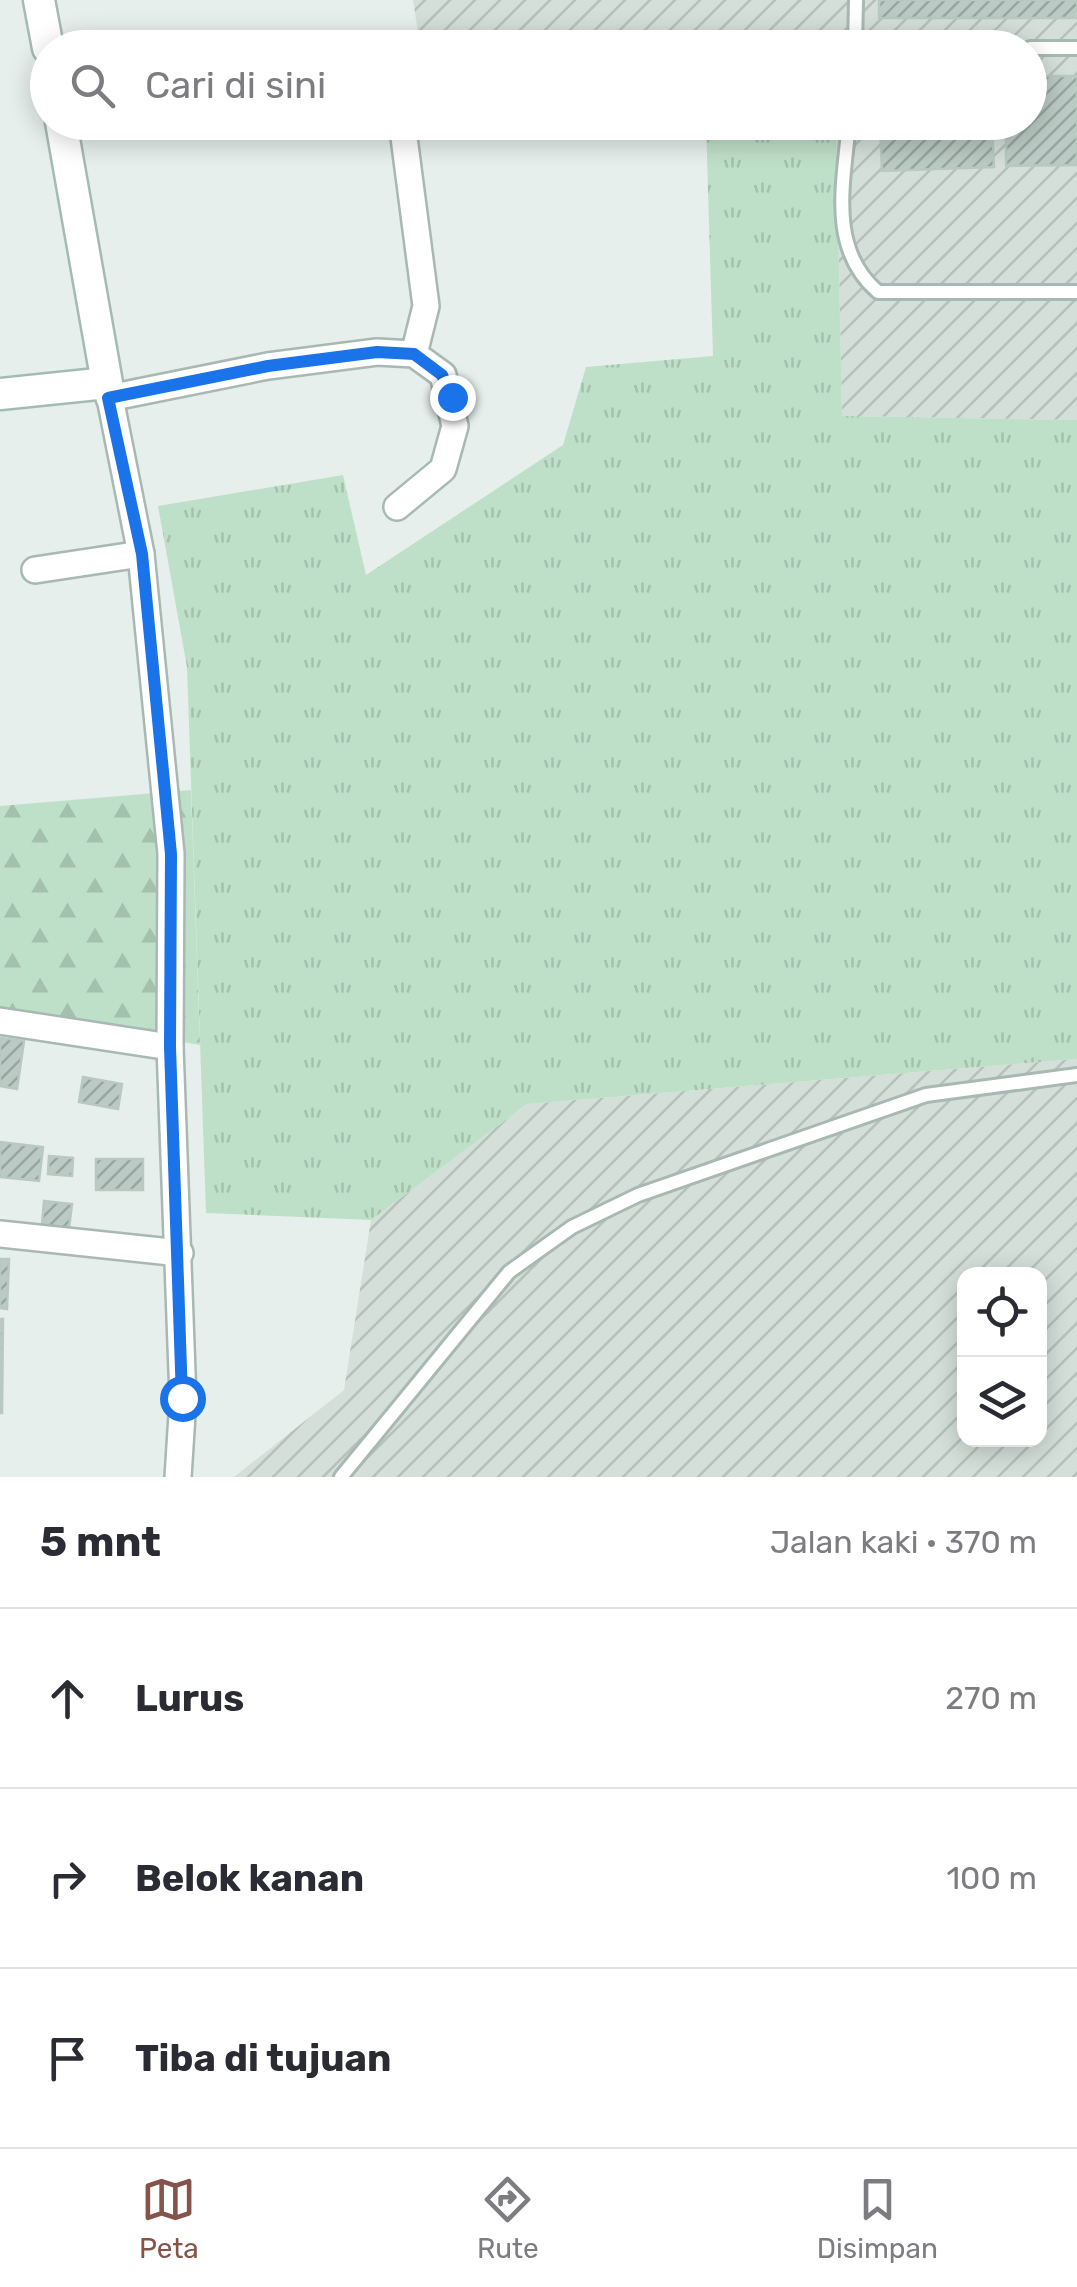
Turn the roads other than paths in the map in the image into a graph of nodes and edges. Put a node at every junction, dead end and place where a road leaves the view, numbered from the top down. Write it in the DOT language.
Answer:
graph roads {
  1 [pos="40,0"];
  2 [pos="856,0"];
  3 [pos="45,30"];
  4 [pos="855,30"];
  5 [pos="1047,48"];
  6 [pos="1077,48"];
  7 [pos="64,140"];
  8 [pos="404,140"];
  9 [pos="847,140"];
  10 [pos="1077,292"];
  11 [pos="414,354"];
  12 [pos="108,390"];
  13 [pos="0,394"];
  14 [pos="398,506"];
  15 [pos="142,554"];
  16 [pos="35,570"];
  17 [pos="0,1021"];
  18 [pos="170,1047"];
  19 [pos="1077,1076"];
  20 [pos="0,1234"];
  21 [pos="180,1253"];
  22 [pos="178,1477"];
  23 [pos="342,1477"];
  1 -- 3 [label="street"];
  2 -- 4 [label="lane"];
  5 -- 6 [label="lane"];
  7 -- 12 [label="street"];
  8 -- 11 [label="street"];
  9 -- 10 [label="lane"];
  11 -- 12 [label="street"];
  11 -- 14 [label="street"];
  12 -- 13 [label="street"];
  12 -- 15 [label="street"];
  15 -- 16 [label="street"];
  15 -- 18 [label="street"];
  17 -- 18 [label="street"];
  18 -- 21 [label="street"];
  19 -- 23 [label="lane"];
  20 -- 21 [label="street"];
  21 -- 22 [label="street"];
}
